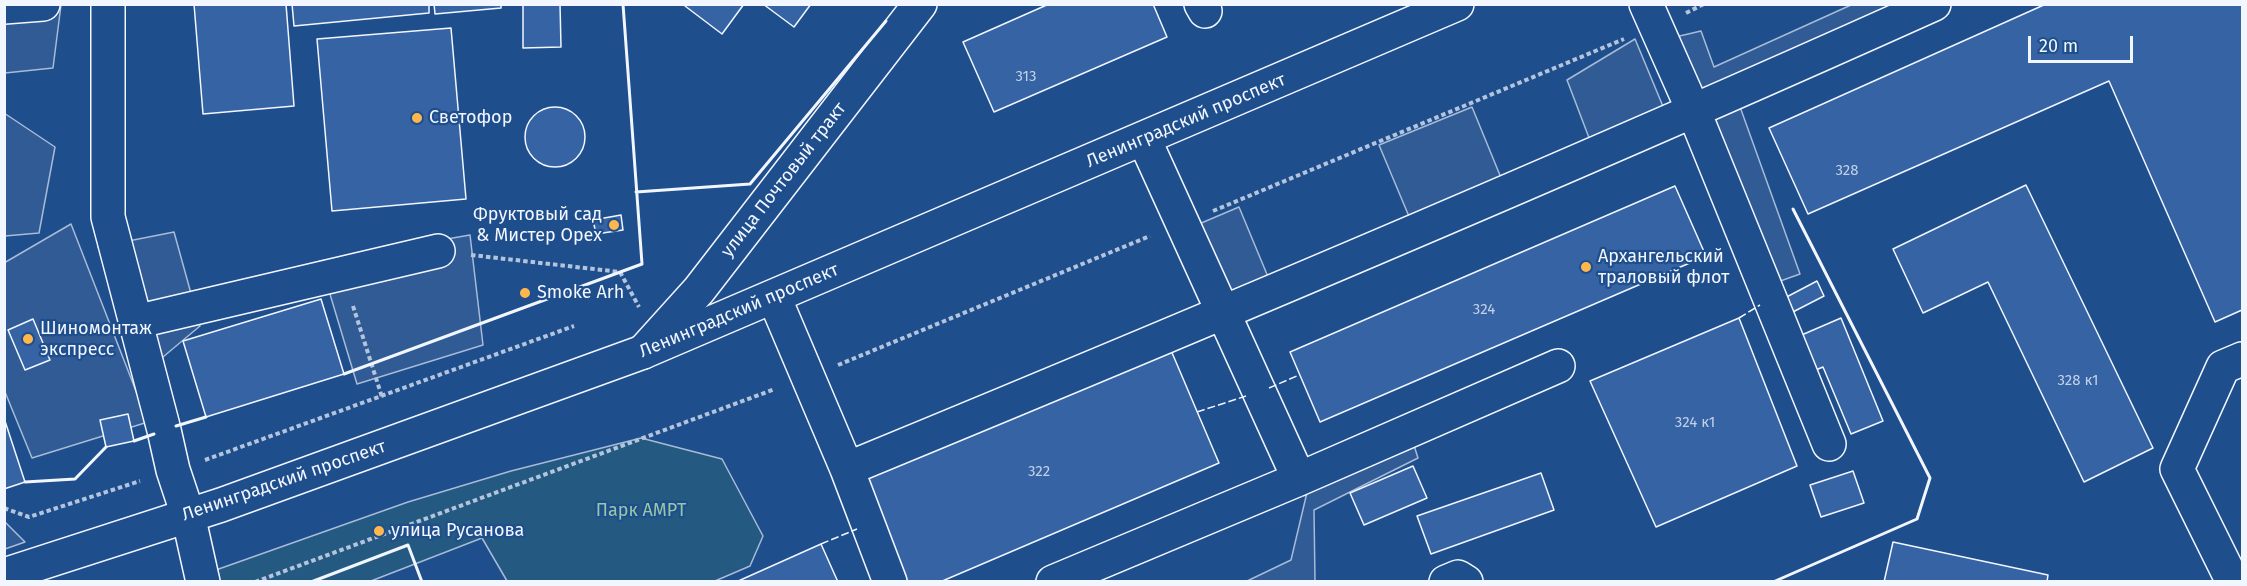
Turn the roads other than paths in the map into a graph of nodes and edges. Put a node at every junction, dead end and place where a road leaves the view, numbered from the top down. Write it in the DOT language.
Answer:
graph roads {
  1 [pos="43,4"];
  2 [pos="108,4"];
  3 [pos="920,4"];
  4 [pos="1457,4"];
  5 [pos="1934,4"];
  6 [pos="4,7"];
  7 [pos="1651,15"];
  8 [pos="1694,112"];
  9 [pos="1144,139"];
  10 [pos="438,251"];
  11 [pos="774,297"];
  12 [pos="1224,314"];
  13 [pos="135,322"];
  14 [pos="643,352"];
  15 [pos="2242,359"];
  16 [pos="1558,366"];
  17 [pos="1829,444"];
  18 [pos="846,469"];
  19 [pos="1299,478"];
  20 [pos="188,515"];
  21 [pos="1091,574"];
  22 [pos="4,575"];
  23 [pos="203,582"];
  24 [pos="890,582"];
  25 [pos="1053,582"];
  26 [pos="1446,582"];
  27 [pos="1466,582"];
  28 [pos="2233,582"];
  1 -- 6 [label="main road"];
  2 -- 13 [label="main road"];
  3 -- 14 [label="main road, улица Почтовый тракт"];
  4 -- 9 [label="main road, Ленинградский проспект"];
  5 -- 8 [label="main road"];
  7 -- 8 [label="main road"];
  8 -- 12 [label="main road"];
  8 -- 17 [label="main road"];
  9 -- 11 [label="main road, Ленинградский проспект"];
  9 -- 12 [label="main road"];
  10 -- 13 [label="main road"];
  11 -- 14 [label="main road, Ленинградский проспект"];
  11 -- 18 [label="main road"];
  12 -- 18 [label="main road"];
  12 -- 19 [label="main road"];
  13 -- 20 [label="main road"];
  14 -- 20 [label="main road, Ленинградский проспект"];
  15 -- 28 [label="main road"];
  16 -- 19 [label="main road"];
  18 -- 24 [label="main road"];
  19 -- 21 [label="main road"];
  20 -- 22 [label="main road, Ленинградский проспект"];
  20 -- 23 [label="main road"];
  21 -- 25 [label="main road"];
  26 -- 27 [label="main road"];
}
